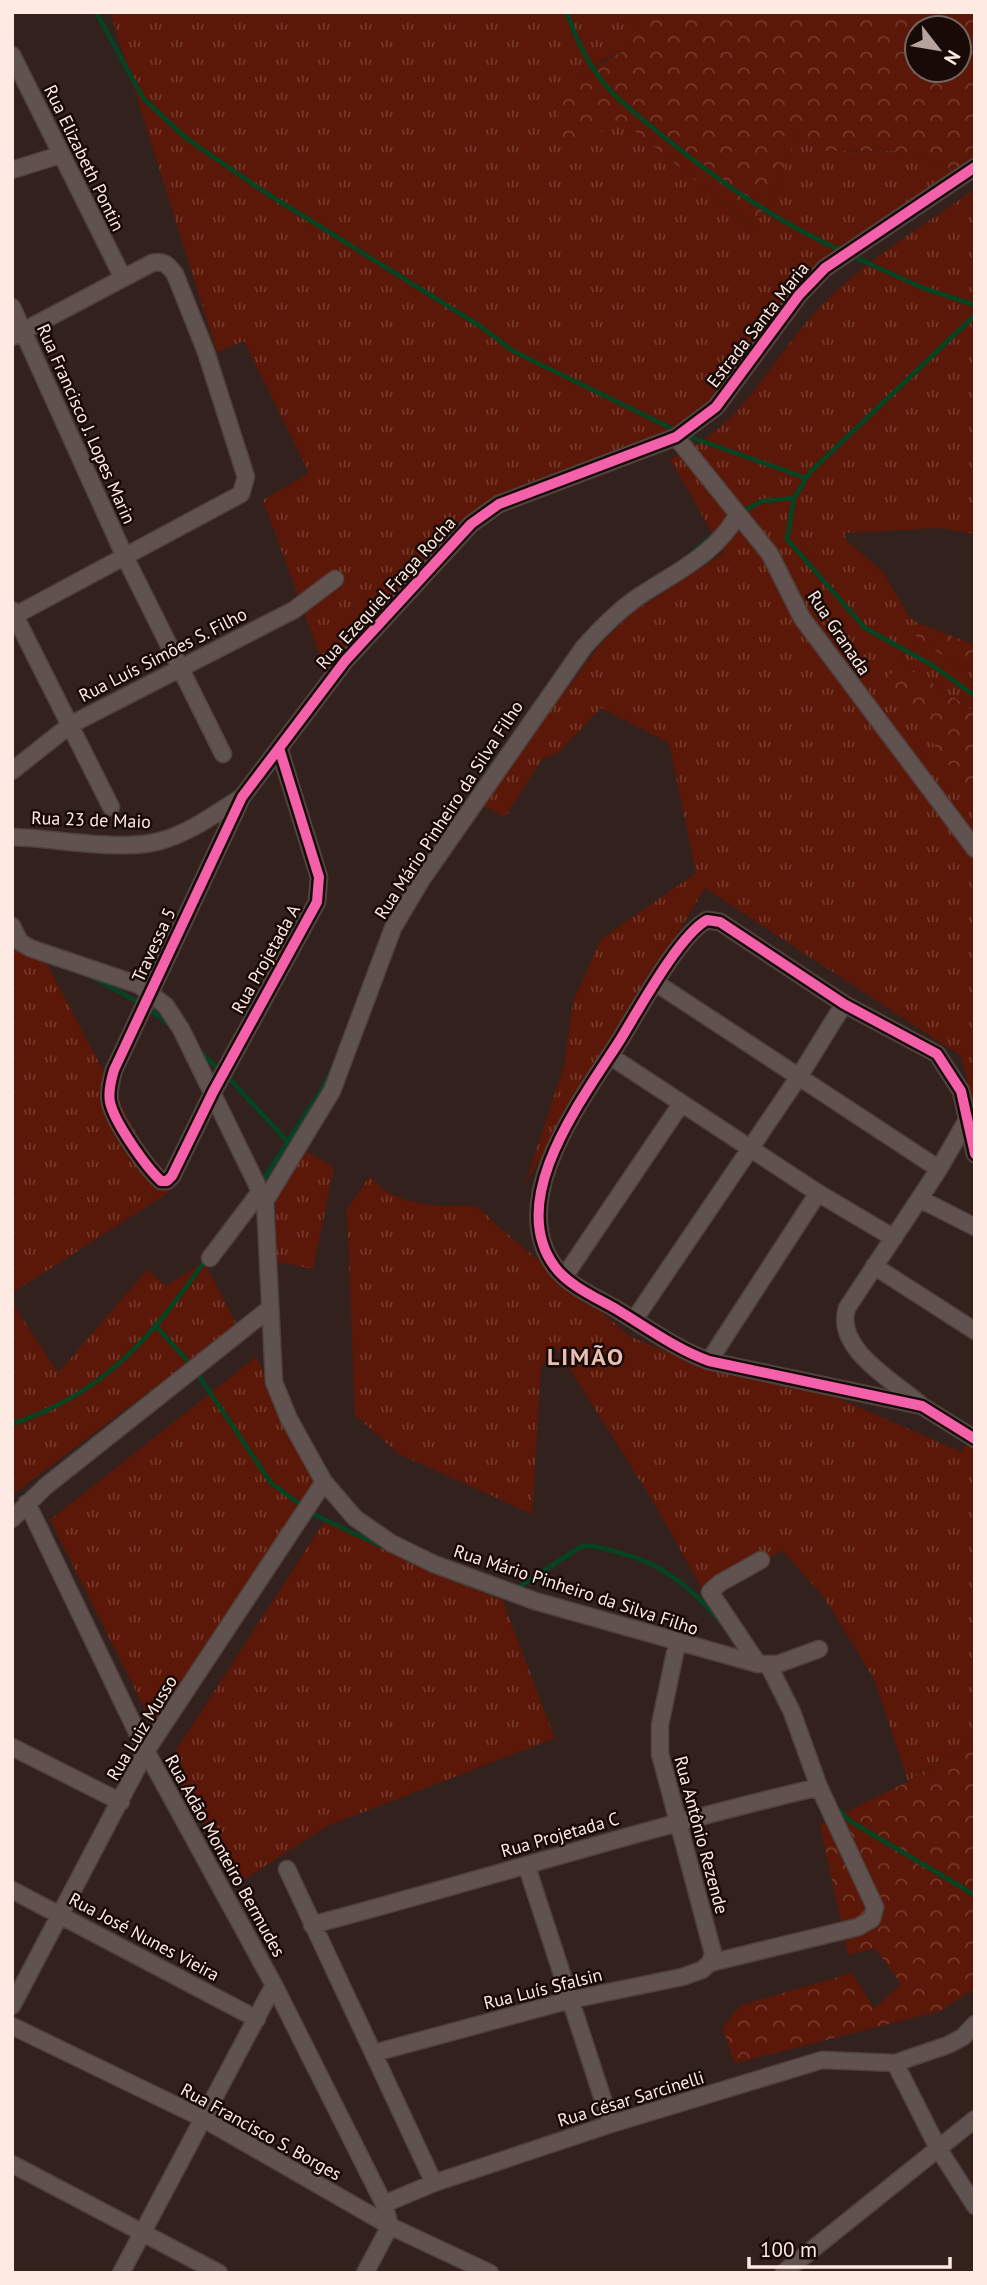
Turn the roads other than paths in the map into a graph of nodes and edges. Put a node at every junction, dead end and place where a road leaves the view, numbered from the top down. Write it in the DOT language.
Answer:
graph roads {
  1 [pos="12,55"];
  2 [pos="60,155"];
  3 [pos="975,167"];
  4 [pos="12,170"];
  5 [pos="123,278"];
  6 [pos="12,307"];
  7 [pos="18,334"];
  8 [pos="676,437"];
  9 [pos="738,514"];
  10 [pos="125,557"];
  11 [pos="335,579"];
  12 [pos="13,614"];
  13 [pos="181,666"];
  14 [pos="70,724"];
  15 [pos="279,748"];
  16 [pos="223,754"];
  17 [pos="12,771"];
  18 [pos="242,797"];
  19 [pos="111,807"];
  20 [pos="12,837"];
  21 [pos="975,849"];
  22 [pos="12,926"];
  23 [pos="656,983"];
  24 [pos="152,993"];
  25 [pos="844,1004"];
  26 [pos="610,1056"];
  27 [pos="800,1075"];
  28 [pos="213,1093"];
  29 [pos="681,1104"];
  30 [pos="967,1120"];
  31 [pos="751,1147"];
  32 [pos="975,1154"];
  33 [pos="939,1169"];
  34 [pos="172,1176"];
  35 [pos="818,1193"];
  36 [pos="262,1196"];
  37 [pos="920,1199"];
  38 [pos="975,1227"];
  39 [pos="894,1237"];
  40 [pos="210,1258"];
  41 [pos="874,1266"];
  42 [pos="564,1277"];
  43 [pos="269,1309"];
  44 [pos="634,1320"];
  45 [pos="975,1331"];
  46 [pos="709,1361"];
  47 [pos="922,1406"];
  48 [pos="972,1431"];
  49 [pos="324,1482"];
  50 [pos="27,1503"];
  51 [pos="12,1519"];
  52 [pos="761,1560"];
  53 [pos="677,1643"];
  54 [pos="819,1649"];
  55 [pos="764,1665"];
  56 [pos="12,1746"];
  57 [pos="146,1751"];
  58 [pos="818,1787"];
  59 [pos="121,1802"];
  60 [pos="676,1821"];
  61 [pos="527,1867"];
  62 [pos="287,1869"];
  63 [pos="12,1890"];
  64 [pos="62,1916"];
  65 [pos="312,1925"];
  66 [pos="712,1958"];
  67 [pos="274,1985"];
  68 [pos="570,2000"];
  69 [pos="12,2006"];
  70 [pos="257,2019"];
  71 [pos="975,2024"];
  72 [pos="12,2026"];
  73 [pos="374,2053"];
  74 [pos="895,2063"];
  75 [pos="202,2118"];
  76 [pos="975,2119"];
  77 [pos="611,2124"];
  78 [pos="938,2148"];
  79 [pos="12,2164"];
  80 [pos="434,2183"];
  81 [pos="384,2204"];
  82 [pos="975,2206"];
  83 [pos="390,2226"];
  84 [pos="142,2230"];
  85 [pos="121,2273"];
  86 [pos="219,2273"];
  87 [pos="365,2273"];
  88 [pos="490,2273"];
  89 [pos="783,2273"];
  1 -- 2 [label="street, Rua Elizabeth Pontin"];
  2 -- 4 [label="street"];
  2 -- 5 [label="street, Rua Elizabeth Pontin"];
  3 -- 8 [label="street, Estrada Santa Maria"];
  5 -- 7 [label="street"];
  5 -- 10 [label="street"];
  6 -- 7 [label="street, Rua Francisco J. Lopes Marin"];
  7 -- 10 [label="street, Rua Francisco J. Lopes Marin"];
  8 -- 9 [label="street, Rua Granada"];
  8 -- 15 [label="street, Rua Ezequiel Fraga Rocha"];
  9 -- 21 [label="street, Rua Granada"];
  9 -- 36 [label="street, Rua Mário Pinheiro da Silva Filho"];
  10 -- 12 [label="street"];
  10 -- 13 [label="street, Rua Francisco J. Lopes Marin"];
  11 -- 13 [label="street, Rua Luís Simões S. Filho"];
  12 -- 14 [label="street"];
  13 -- 14 [label="street, Rua Luís Simões S. Filho"];
  13 -- 16 [label="street, Rua Francisco J. Lopes Marin"];
  14 -- 17 [label="street, Rua Luís Simões S. Filho"];
  14 -- 19 [label="street"];
  15 -- 18 [label="street, Rua Ezequiel Fraga Rocha"];
  15 -- 28 [label="street, Rua Projetada A"];
  18 -- 20 [label="street, Rua 23 de Maio"];
  18 -- 24 [label="street, Travessa 5"];
  22 -- 24 [label="street"];
  23 -- 25 [label="street"];
  23 -- 26 [label="street"];
  23 -- 27 [label="street"];
  24 -- 28 [label="street"];
  24 -- 34 [label="street, Travessa 5"];
  25 -- 27 [label="street"];
  25 -- 30 [label="street"];
  26 -- 29 [label="street"];
  26 -- 42 [label="street"];
  27 -- 31 [label="street"];
  27 -- 33 [label="street"];
  28 -- 34 [label="street, Rua Projetada A"];
  28 -- 36 [label="street"];
  29 -- 31 [label="street"];
  29 -- 42 [label="street"];
  30 -- 32 [label="street"];
  30 -- 33 [label="street"];
  31 -- 35 [label="street"];
  31 -- 44 [label="street"];
  33 -- 37 [label="street"];
  35 -- 39 [label="street"];
  35 -- 46 [label="street"];
  36 -- 40 [label="street"];
  36 -- 43 [label="street, Rua Mário Pinheiro da Silva Filho"];
  37 -- 38 [label="street"];
  37 -- 39 [label="street"];
  39 -- 41 [label="street"];
  41 -- 45 [label="street"];
  41 -- 47 [label="street"];
  42 -- 44 [label="street"];
  43 -- 49 [label="street, Rua Mário Pinheiro da Silva Filho"];
  43 -- 50 [label="street"];
  44 -- 46 [label="street"];
  46 -- 47 [label="street"];
  47 -- 48 [label="street"];
  49 -- 53 [label="street, Rua Mário Pinheiro da Silva Filho"];
  49 -- 57 [label="street, Rua Luiz Musso"];
  50 -- 51 [label="street"];
  50 -- 57 [label="street, Rua Adão Monteiro Bermudes"];
  52 -- 55 [label="street"];
  53 -- 55 [label="street, Rua Mário Pinheiro da Silva Filho"];
  53 -- 60 [label="street, Rua Antônio Rezende"];
  54 -- 55 [label="street"];
  55 -- 58 [label="street"];
  56 -- 59 [label="street"];
  57 -- 59 [label="street, Rua Luiz Musso"];
  57 -- 67 [label="street, Rua Adão Monteiro Bermudes"];
  58 -- 60 [label="street, Rua Projetada C"];
  58 -- 66 [label="street, Rua Luís Sfalsin"];
  59 -- 64 [label="street, Rua Luiz Musso"];
  60 -- 61 [label="street, Rua Projetada C"];
  60 -- 66 [label="street, Rua Antônio Rezende"];
  61 -- 65 [label="street, Rua Projetada C"];
  61 -- 68 [label="street"];
  62 -- 65 [label="street"];
  63 -- 64 [label="street, Rua José Nunes Vieira"];
  64 -- 69 [label="street, Rua Luiz Musso"];
  64 -- 70 [label="street, Rua José Nunes Vieira"];
  65 -- 73 [label="street"];
  66 -- 68 [label="street, Rua Luís Sfalsin"];
  67 -- 70 [label="street"];
  67 -- 81 [label="street, Rua Adão Monteiro Bermudes"];
  68 -- 73 [label="street, Rua Luís Sfalsin"];
  68 -- 77 [label="street"];
  70 -- 75 [label="street"];
  71 -- 74 [label="street"];
  72 -- 75 [label="street, Rua Francisco S. Borges"];
  73 -- 80 [label="street"];
  74 -- 77 [label="street, Rua César Sarcinelli"];
  74 -- 78 [label="street"];
  75 -- 83 [label="street, Rua Francisco S. Borges"];
  75 -- 84 [label="street"];
  76 -- 78 [label="street"];
  77 -- 80 [label="street, Rua César Sarcinelli"];
  78 -- 82 [label="street"];
  78 -- 89 [label="street"];
  79 -- 84 [label="street"];
  80 -- 81 [label="street, Rua César Sarcinelli"];
  81 -- 83 [label="street, Rua Adão Monteiro Bermudes"];
  83 -- 87 [label="street"];
  83 -- 88 [label="street, Rua Francisco S. Borges"];
  84 -- 85 [label="street"];
  84 -- 86 [label="street"];
}
